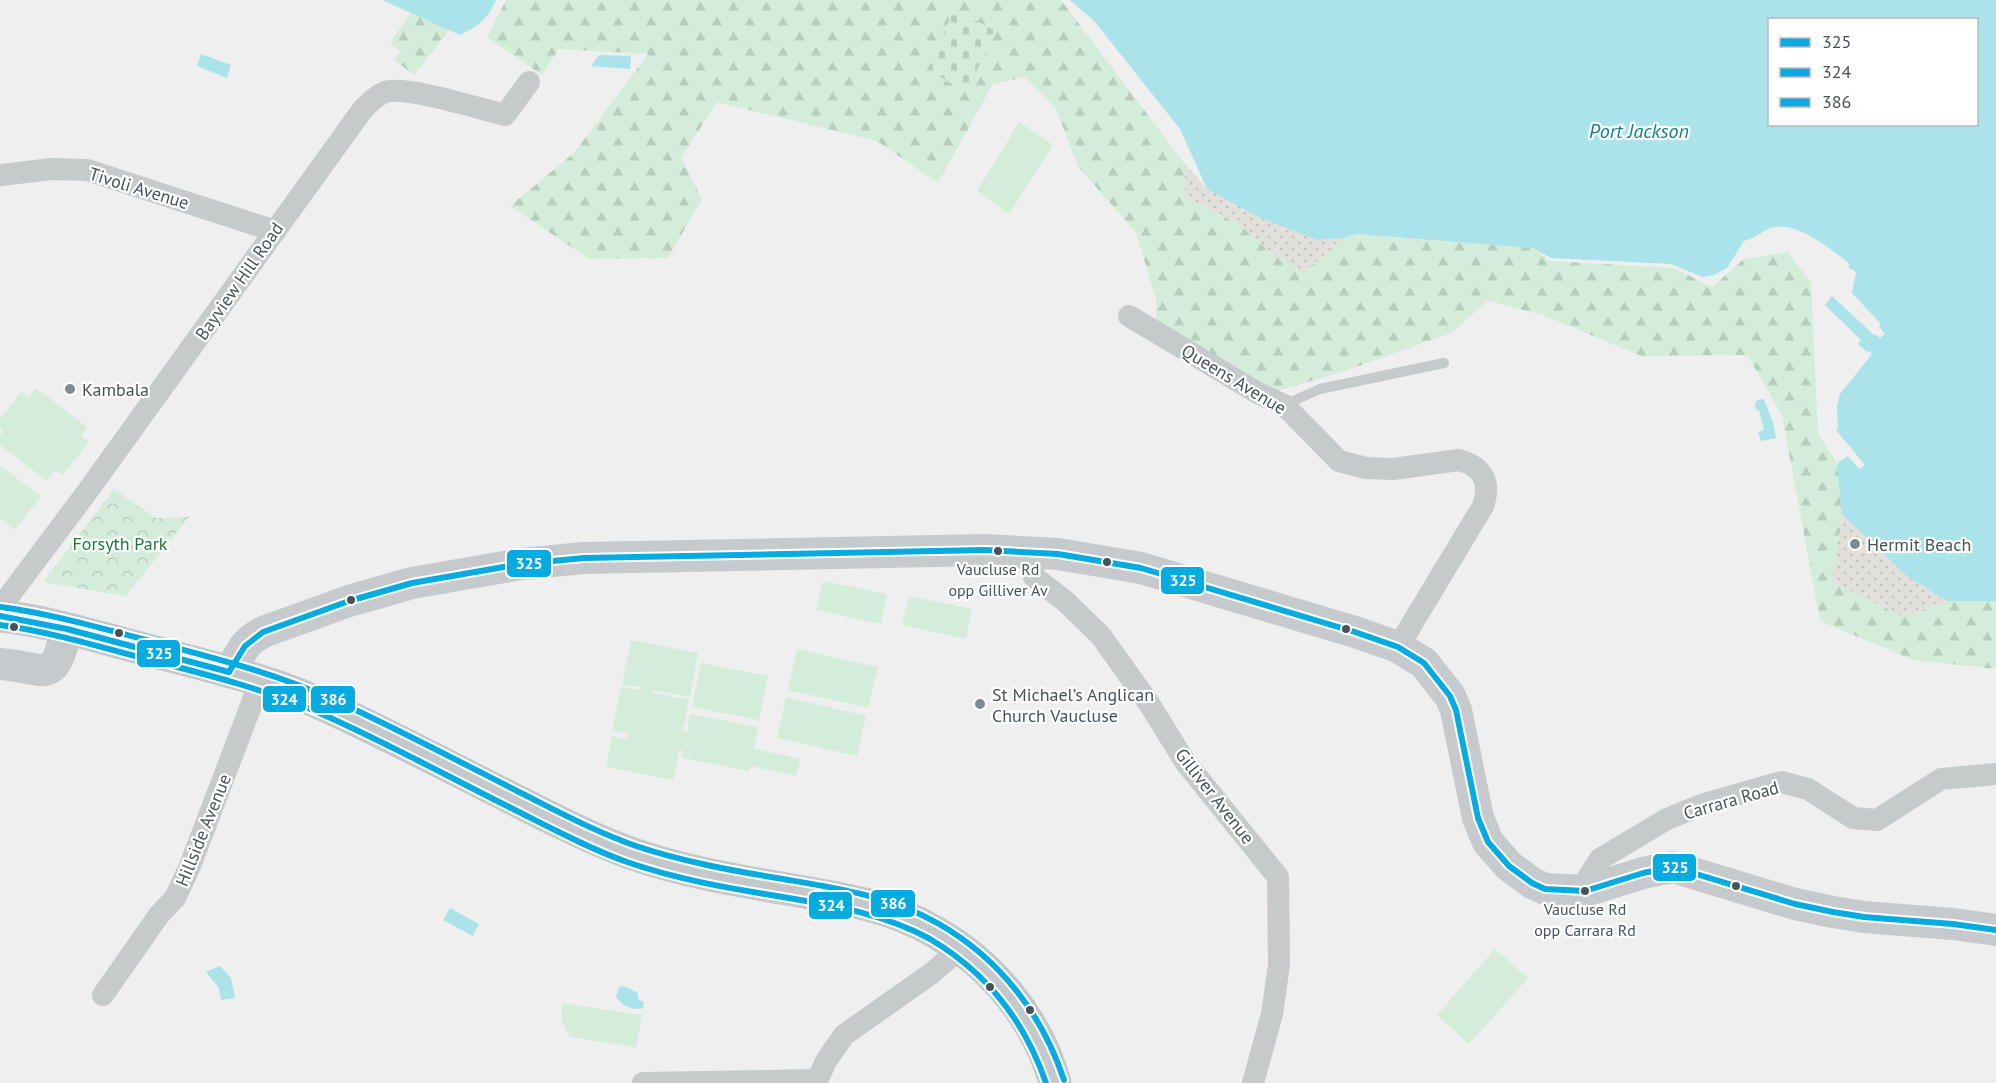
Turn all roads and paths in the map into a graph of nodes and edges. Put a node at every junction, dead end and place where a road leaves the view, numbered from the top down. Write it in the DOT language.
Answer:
graph roads {
  1 [pos="529,82"];
  2 [pos="0,175"];
  3 [pos="274,231"];
  4 [pos="1129,316"];
  5 [pos="1444,363"];
  6 [pos="1284,405"];
  7 [pos="1029,552"];
  8 [pos="0,608"];
  9 [pos="0,615"];
  10 [pos="66,629"];
  11 [pos="1398,647"];
  12 [pos="0,664"];
  13 [pos="229,672"];
  14 [pos="261,682"];
  15 [pos="1996,774"];
  16 [pos="1585,891"];
  17 [pos="1996,930"];
  18 [pos="961,948"];
  19 [pos="103,995"];
  20 [pos="817,1081"];
  21 [pos="643,1083"];
  22 [pos="1055,1083"];
  23 [pos="1253,1083"];
  1 -- 3 [label="street, Bayview Hill Road"];
  2 -- 3 [label="street, Tivoli Avenue"];
  3 -- 8 [label="street, Bayview Hill Road"];
  4 -- 6 [label="street, Queens Avenue"];
  5 -- 6 [label="lane"];
  6 -- 11 [label="street, Queens Avenue"];
  7 -- 11 [label="street"];
  7 -- 13 [label="street"];
  7 -- 23 [label="street, Gilliver Avenue"];
  9 -- 10 [label="main road"];
  10 -- 12 [label="street"];
  10 -- 13 [label="main road"];
  11 -- 16 [label="street"];
  13 -- 14 [label="main road"];
  14 -- 18 [label="main road"];
  14 -- 19 [label="street, Hillside Avenue"];
  15 -- 16 [label="street, Carrara Road"];
  16 -- 17 [label="street"];
  18 -- 20 [label="street"];
  18 -- 22 [label="main road"];
  20 -- 21 [label="street"];
}
